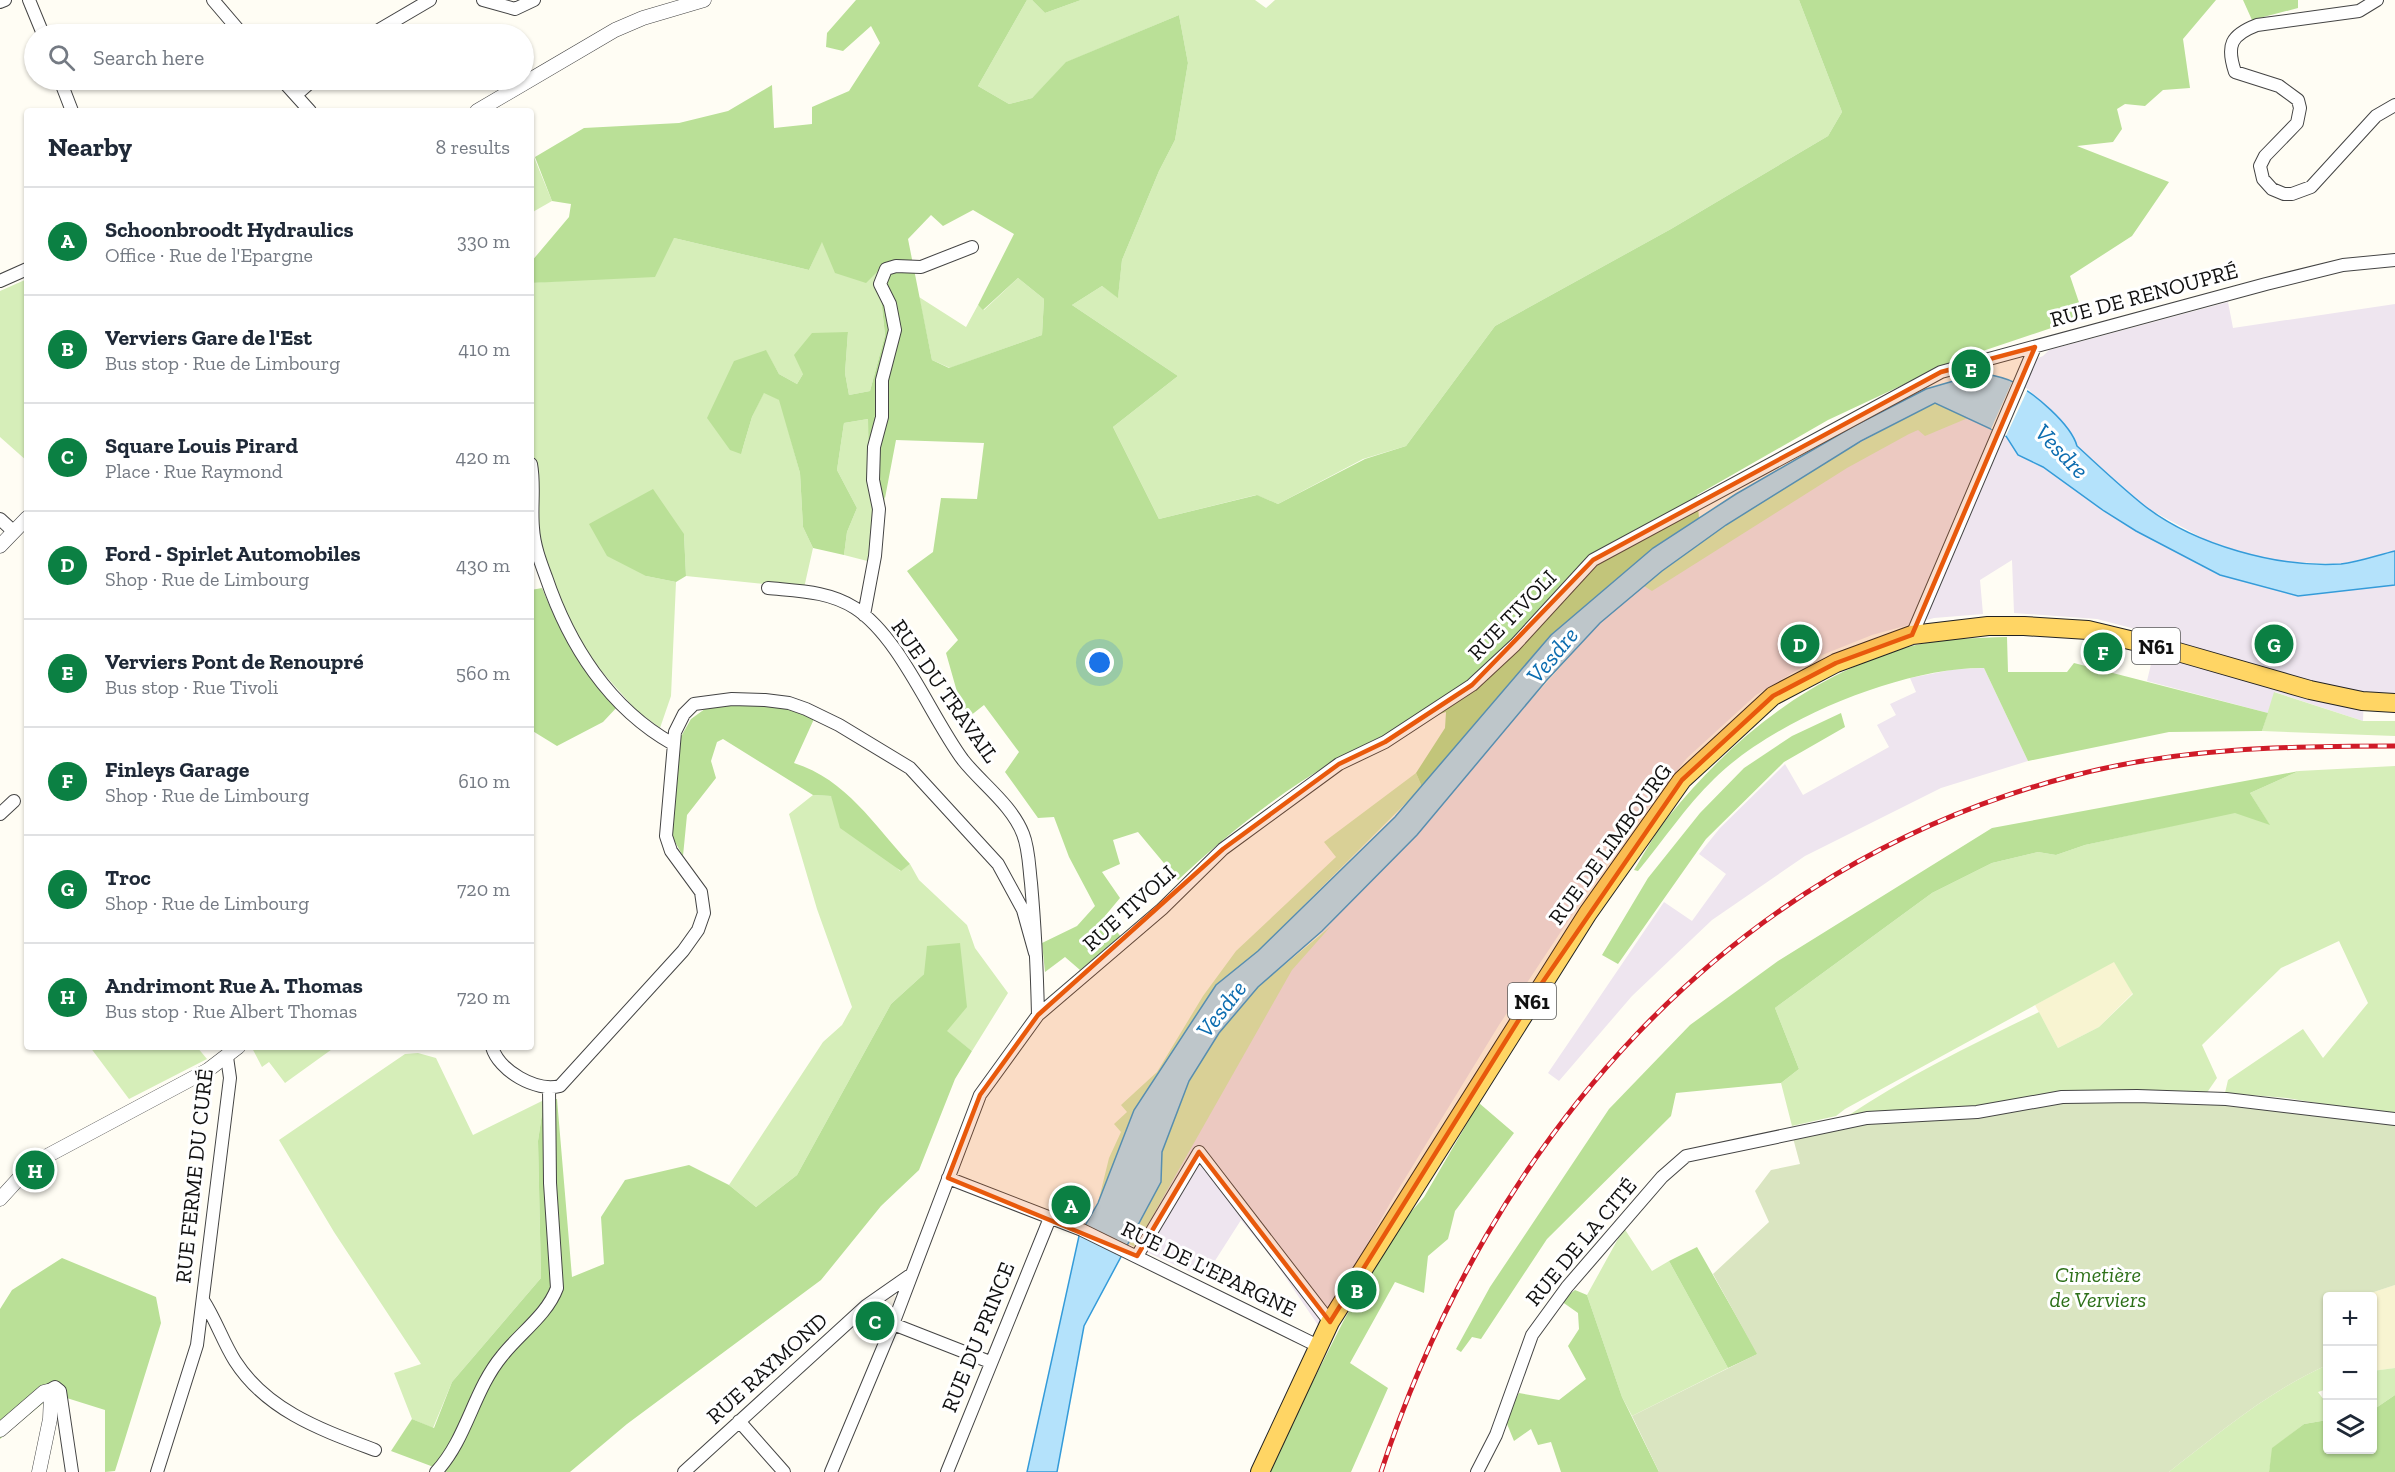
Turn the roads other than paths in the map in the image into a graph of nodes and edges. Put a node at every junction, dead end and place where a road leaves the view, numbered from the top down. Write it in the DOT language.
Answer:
graph roads {
  1 [pos="5,0"];
  2 [pos="29,0"];
  3 [pos="430,0"];
  4 [pos="483,0"];
  5 [pos="534,0"];
  6 [pos="704,0"];
  7 [pos="2377,0"];
  8 [pos="216,1"];
  9 [pos="0,2"];
  10 [pos="39,24"];
  11 [pos="234,24"];
  12 [pos="389,24"];
  13 [pos="534,78"];
  14 [pos="64,90"];
  15 [pos="291,90"];
  16 [pos="302,90"];
  17 [pos="513,90"];
  18 [pos="296,95"];
  19 [pos="2395,105"];
  20 [pos="71,108"];
  21 [pos="307,108"];
  22 [pos="482,108"];
  23 [pos="972,247"];
  24 [pos="2395,260"];
  25 [pos="24,270"];
  26 [pos="0,281"];
  27 [pos="2035,346"];
  28 [pos="0,519"];
  29 [pos="24,521"];
  30 [pos="13,531"];
  31 [pos="534,534"];
  32 [pos="0,546"];
  33 [pos="768,588"];
  34 [pos="864,615"];
  35 [pos="1912,635"];
  36 [pos="2395,703"];
  37 [pos="673,744"];
  38 [pos="14,801"];
  39 [pos="0,814"];
  40 [pos="1035,953"];
  41 [pos="1038,1015"];
  42 [pos="235,1050"];
  43 [pos="494,1050"];
  44 [pos="227,1057"];
  45 [pos="555,1088"];
  46 [pos="2395,1119"];
  47 [pos="948,1178"];
  48 [pos="0,1199"];
  49 [pos="1050,1218"];
  50 [pos="1135,1255"];
  51 [pos="909,1275"];
  52 [pos="203,1300"];
  53 [pos="1330,1322"];
  54 [pos="893,1324"];
  55 [pos="1318,1346"];
  56 [pos="990,1362"];
  57 [pos="48,1391"];
  58 [pos="740,1421"];
  59 [pos="0,1430"];
  60 [pos="375,1450"];
  61 [pos="39,1472"];
  62 [pos="72,1472"];
  63 [pos="157,1472"];
  64 [pos="436,1472"];
  65 [pos="684,1472"];
  66 [pos="784,1472"];
  67 [pos="831,1472"];
  68 [pos="947,1472"];
  69 [pos="1260,1472"];
  70 [pos="1477,1472"];
  1 -- 9 [label="street"];
  2 -- 10 [label="street"];
  3 -- 12 [label="street"];
  4 -- 5 [label="street"];
  6 -- 13 [label="street"];
  7 -- 19 [label="street"];
  8 -- 11 [label="street"];
  14 -- 20 [label="street"];
  15 -- 18 [label="street"];
  16 -- 18 [label="street"];
  17 -- 22 [label="street"];
  18 -- 21 [label="street"];
  23 -- 34 [label="street"];
  24 -- 27 [label="street, RUE DE RENOUPRÉ"];
  25 -- 26 [label="street"];
  27 -- 35 [label="street, RUE DE RENOUPRÉ"];
  27 -- 41 [label="street, RUE TIVOLI"];
  28 -- 30 [label="street"];
  29 -- 30 [label="street"];
  30 -- 32 [label="street"];
  31 -- 37 [label="street"];
  33 -- 34 [label="street, RUE DU TRAVAIL"];
  34 -- 40 [label="street, RUE DU TRAVAIL"];
  35 -- 36 [label="main road, RUE DE LIMBOURG / N61"];
  35 -- 53 [label="main road, RUE DE LIMBOURG / N61"];
  37 -- 40 [label="street"];
  37 -- 45 [label="street"];
  38 -- 39 [label="street"];
  40 -- 41 [label="street"];
  41 -- 47 [label="street, RUE TIVOLI"];
  42 -- 44 [label="street"];
  43 -- 45 [label="street"];
  44 -- 48 [label="street"];
  44 -- 52 [label="street, RUE FERME DU CURÉ"];
  45 -- 64 [label="street"];
  46 -- 70 [label="street, RUE DE LA CITÉ"];
  47 -- 49 [label="street, RUE DE L'EPARGNE"];
  47 -- 51 [label="street, RUE TIVOLI"];
  49 -- 50 [label="street, RUE DE L'EPARGNE"];
  49 -- 56 [label="street, RUE DU PRINCE"];
  50 -- 53 [label="street"];
  50 -- 55 [label="street, RUE DE L'EPARGNE"];
  51 -- 54 [label="street, RUE TIVOLI"];
  51 -- 58 [label="street, RUE RAYMOND"];
  52 -- 60 [label="street, RUE FERME DU CURÉ"];
  52 -- 63 [label="street, RUE FERME DU CURÉ"];
  53 -- 55 [label="main road, RUE DE LIMBOURG / N61"];
  54 -- 56 [label="street"];
  54 -- 67 [label="street, RUE TIVOLI"];
  55 -- 69 [label="main road, RUE DE LIMBOURG / N61"];
  56 -- 68 [label="street, RUE DU PRINCE"];
  57 -- 59 [label="street"];
  57 -- 61 [label="street"];
  57 -- 62 [label="street"];
  58 -- 65 [label="street, RUE RAYMOND"];
  58 -- 66 [label="street"];
}
